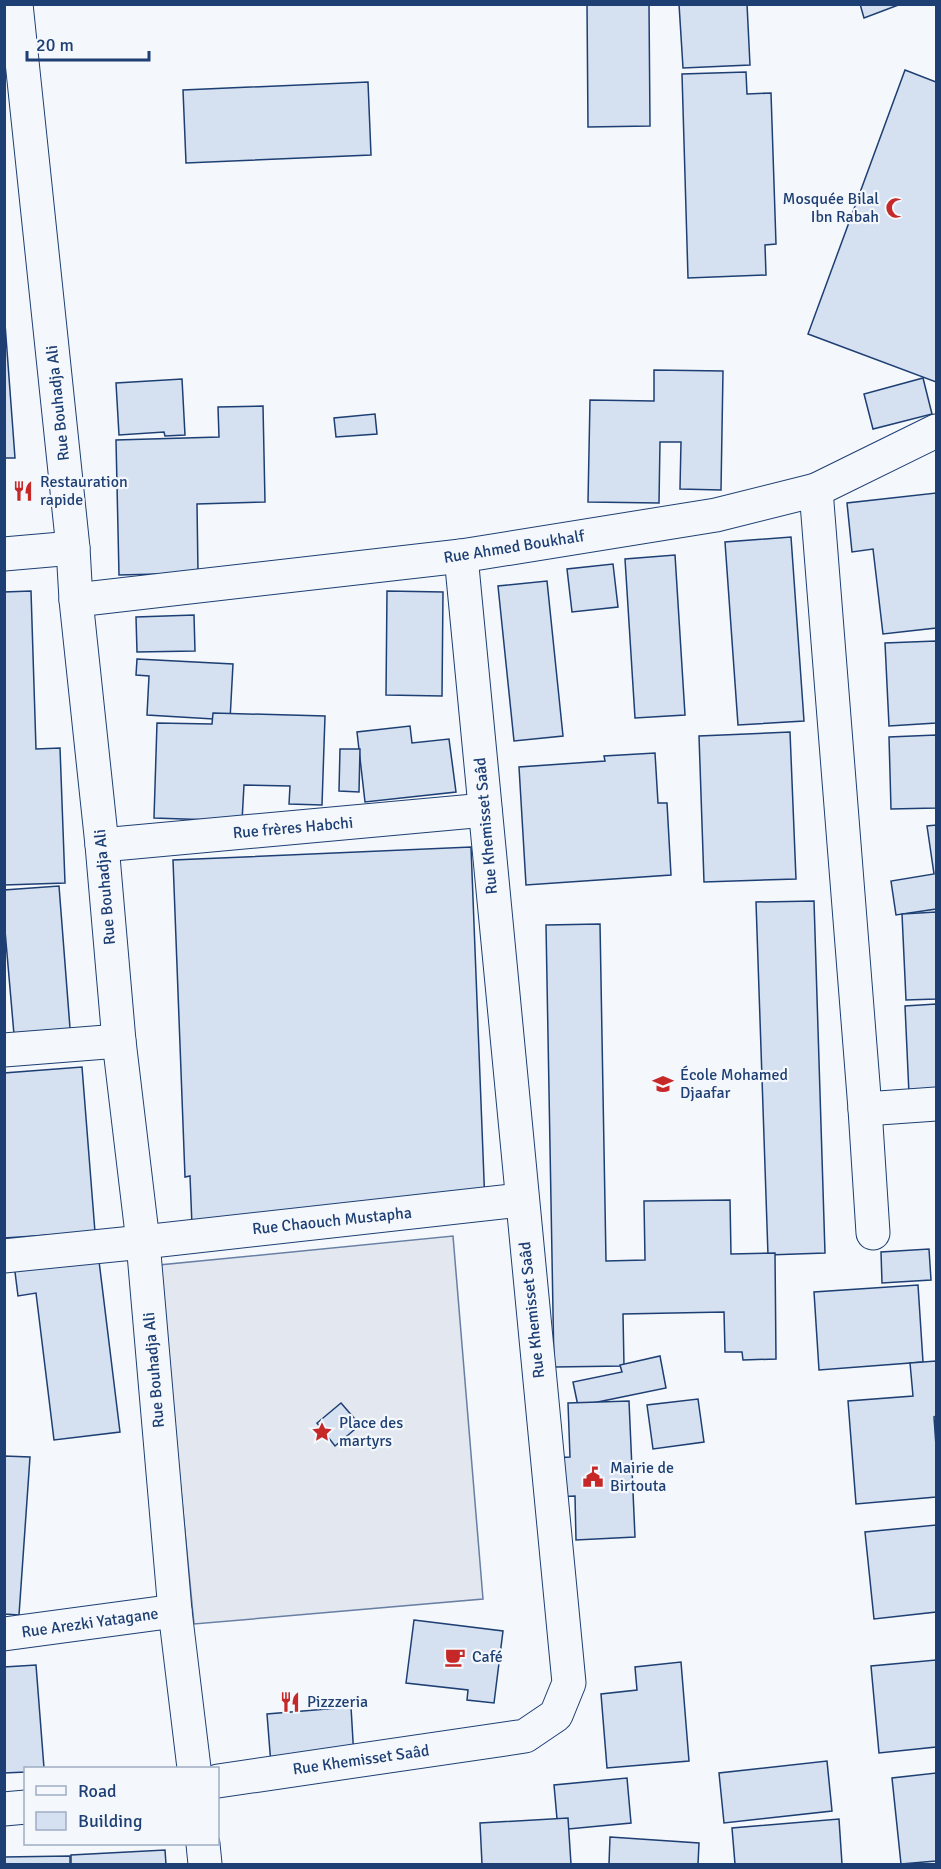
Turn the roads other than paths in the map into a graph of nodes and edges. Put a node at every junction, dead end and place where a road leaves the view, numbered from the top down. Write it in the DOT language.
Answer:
graph roads {
  1 [pos="16,4"];
  2 [pos="936,431"];
  3 [pos="816,490"];
  4 [pos="73,548"];
  5 [pos="4,554"];
  6 [pos="461,556"];
  7 [pos="76,600"];
  8 [pos="484,810"];
  9 [pos="102,845"];
  10 [pos="119,1041"];
  11 [pos="4,1050"];
  12 [pos="936,1104"];
  13 [pos="866,1109"];
  14 [pos="521,1200"];
  15 [pos="873,1233"];
  16 [pos="143,1242"];
  17 [pos="4,1256"];
  18 [pos="175,1611"];
  19 [pos="4,1634"];
  20 [pos="195,1767"];
  21 [pos="219,1782"];
  22 [pos="24,1807"];
  23 [pos="4,1809"];
  24 [pos="203,1845"];
  25 [pos="205,1864"];
  1 -- 4 [label="street, Rue Bouhadja Ali"];
  2 -- 3 [label="street, Rue Ahmed Boukhalf"];
  3 -- 6 [label="street, Rue Ahmed Boukhalf"];
  3 -- 13 [label="street"];
  4 -- 5 [label="street"];
  4 -- 7 [label="street, Rue Bouhadja Ali"];
  6 -- 7 [label="street, Rue Ahmed Boukhalf"];
  6 -- 8 [label="street, Rue Khemisset Saâd"];
  7 -- 9 [label="street, Rue Bouhadja Ali"];
  8 -- 9 [label="street, Rue frères Habchi"];
  8 -- 14 [label="street, Rue Khemisset Saâd"];
  9 -- 10 [label="street, Rue Bouhadja Ali"];
  10 -- 11 [label="street"];
  10 -- 16 [label="street, Rue Bouhadja Ali"];
  12 -- 13 [label="street"];
  13 -- 15 [label="street"];
  14 -- 16 [label="street, Rue Chaouch Mustapha"];
  14 -- 21 [label="street, Rue Khemisset Saâd"];
  16 -- 17 [label="street, Rue Chaouch Mustapha"];
  16 -- 18 [label="street, Rue Bouhadja Ali"];
  18 -- 19 [label="street, Rue Arezki Yatagane"];
  18 -- 20 [label="street, Rue Bouhadja Ali"];
  22 -- 23 [label="street"];
  24 -- 25 [label="street"];
}
